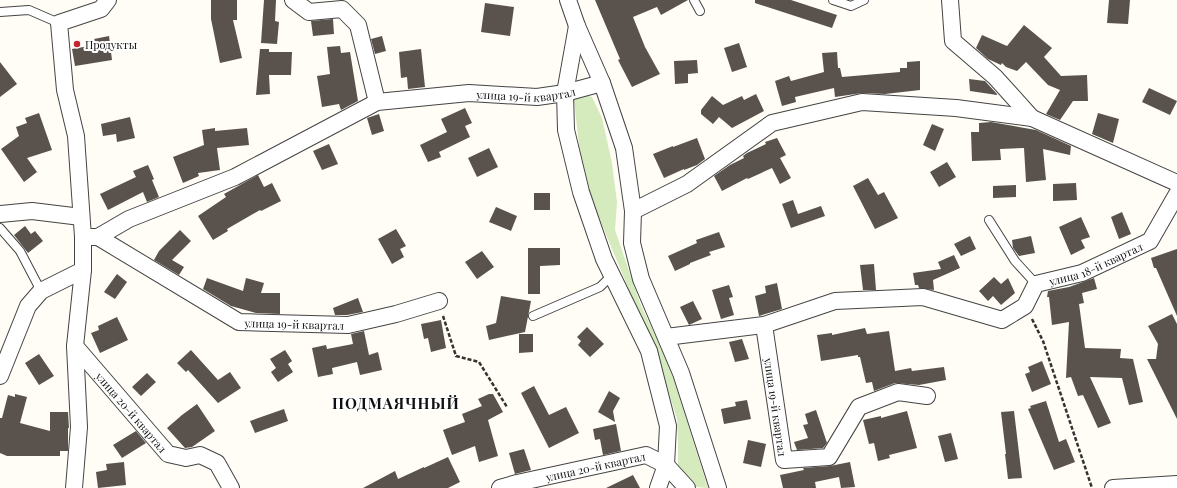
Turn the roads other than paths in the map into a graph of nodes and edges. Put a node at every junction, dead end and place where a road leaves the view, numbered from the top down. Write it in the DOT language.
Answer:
graph roads {
  1 [pos="108,0"];
  2 [pos="293,0"];
  3 [pos="568,0"];
  4 [pos="694,0"];
  5 [pos="833,0"];
  6 [pos="864,0"];
  7 [pos="950,0"];
  8 [pos="700,11"];
  9 [pos="0,12"];
  10 [pos="59,23"];
  11 [pos="577,26"];
  12 [pos="602,83"];
  13 [pos="565,92"];
  14 [pos="377,102"];
  15 [pos="1032,118"];
  16 [pos="1177,183"];
  17 [pos="1177,194"];
  18 [pos="633,211"];
  19 [pos="0,214"];
  20 [pos="81,217"];
  21 [pos="989,220"];
  22 [pos="0,228"];
  23 [pos="91,237"];
  24 [pos="83,270"];
  25 [pos="611,276"];
  26 [pos="1036,284"];
  27 [pos="41,291"];
  28 [pos="438,301"];
  29 [pos="533,316"];
  30 [pos="764,325"];
  31 [pos="666,337"];
  32 [pos="75,346"];
  33 [pos="0,376"];
  34 [pos="927,396"];
  35 [pos="666,465"];
  36 [pos="1177,484"];
  37 [pos="74,488"];
  38 [pos="231,488"];
  39 [pos="500,488"];
  40 [pos="658,488"];
  41 [pos="687,488"];
  42 [pos="718,488"];
  43 [pos="1113,488"];
  1 -- 10 [label="street"];
  2 -- 14 [label="street"];
  3 -- 11 [label="street"];
  4 -- 8 [label="lane"];
  5 -- 6 [label="lane"];
  7 -- 15 [label="street"];
  9 -- 10 [label="lane"];
  10 -- 20 [label="street"];
  11 -- 12 [label="street"];
  11 -- 13 [label="street"];
  12 -- 13 [label="street, улица 19-й квартал"];
  12 -- 18 [label="street"];
  13 -- 14 [label="street, улица 19-й квартал"];
  13 -- 25 [label="street"];
  14 -- 23 [label="street, улица 19-й квартал"];
  15 -- 16 [label="street"];
  15 -- 18 [label="street"];
  17 -- 26 [label="street, улица 18-й квартал"];
  18 -- 31 [label="street"];
  19 -- 20 [label="street"];
  20 -- 23 [label="street"];
  21 -- 26 [label="lane"];
  22 -- 27 [label="lane"];
  23 -- 24 [label="street"];
  23 -- 28 [label="street, улица 19-й квартал"];
  24 -- 27 [label="street"];
  24 -- 32 [label="street"];
  25 -- 29 [label="lane"];
  25 -- 35 [label="street"];
  26 -- 30 [label="street, улица 18-й квартал"];
  27 -- 33 [label="street"];
  30 -- 31 [label="street"];
  30 -- 34 [label="street, улица 19-й квартал"];
  31 -- 42 [label="street"];
  32 -- 37 [label="street"];
  32 -- 38 [label="street, улица 20-й квартал"];
  35 -- 39 [label="street, улица 20-й квартал"];
  35 -- 40 [label="street"];
  35 -- 41 [label="street, улица 20-й квартал"];
  36 -- 43 [label="street"];
}
